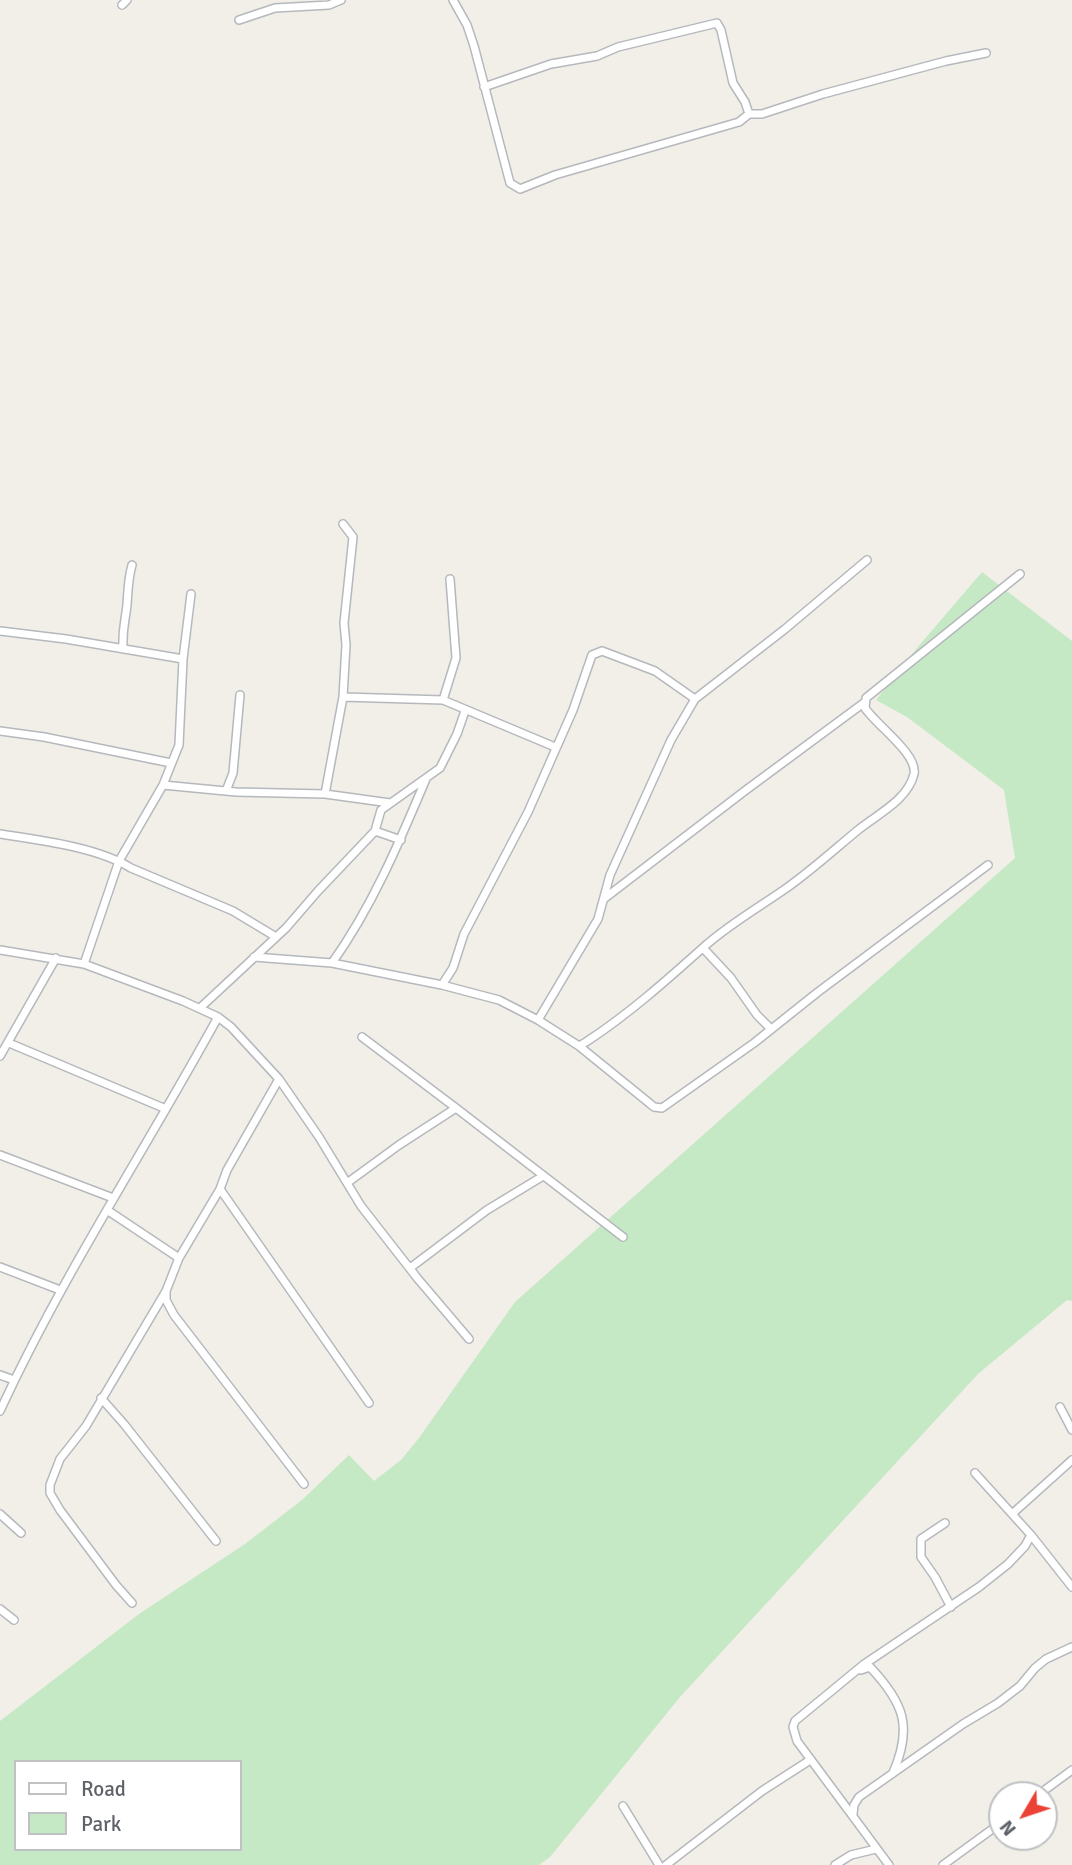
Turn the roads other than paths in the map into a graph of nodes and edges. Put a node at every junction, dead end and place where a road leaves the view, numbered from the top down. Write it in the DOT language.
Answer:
graph roads {
  1 [pos="341,0"];
  2 [pos="453,0"];
  3 [pos="239,20"];
  4 [pos="986,53"];
  5 [pos="484,87"];
  6 [pos="749,114"];
  7 [pos="343,524"];
  8 [pos="867,560"];
  9 [pos="132,565"];
  10 [pos="1020,573"];
  11 [pos="450,579"];
  12 [pos="191,594"];
  13 [pos="0,631"];
  14 [pos="123,649"];
  15 [pos="183,659"];
  16 [pos="240,695"];
  17 [pos="343,697"];
  18 [pos="695,699"];
  19 [pos="443,700"];
  20 [pos="864,702"];
  21 [pos="465,711"];
  22 [pos="0,731"];
  23 [pos="555,747"];
  24 [pos="171,764"];
  25 [pos="427,779"];
  26 [pos="163,785"];
  27 [pos="226,791"];
  28 [pos="326,794"];
  29 [pos="390,803"];
  30 [pos="374,831"];
  31 [pos="0,834"];
  32 [pos="401,840"];
  33 [pos="119,861"];
  34 [pos="988,866"];
  35 [pos="604,898"];
  36 [pos="276,937"];
  37 [pos="703,948"];
  38 [pos="0,950"];
  39 [pos="254,957"];
  40 [pos="56,958"];
  41 [pos="84,964"];
  42 [pos="332,964"];
  43 [pos="442,985"];
  44 [pos="200,1008"];
  45 [pos="218,1017"];
  46 [pos="538,1020"];
  47 [pos="771,1029"];
  48 [pos="362,1037"];
  49 [pos="9,1043"];
  50 [pos="579,1046"];
  51 [pos="0,1056"];
  52 [pos="279,1079"];
  53 [pos="456,1108"];
  54 [pos="166,1109"];
  55 [pos="0,1155"];
  56 [pos="543,1176"];
  57 [pos="347,1182"];
  58 [pos="220,1189"];
  59 [pos="113,1198"];
  60 [pos="107,1210"];
  61 [pos="623,1237"];
  62 [pos="179,1258"];
  63 [pos="0,1266"];
  64 [pos="410,1268"];
  65 [pos="60,1290"];
  66 [pos="166,1291"];
  67 [pos="469,1339"];
  68 [pos="0,1375"];
  69 [pos="14,1380"];
  70 [pos="102,1398"];
  71 [pos="369,1403"];
  72 [pos="1060,1407"];
  73 [pos="0,1411"];
  74 [pos="1072,1430"];
  75 [pos="1072,1460"];
  76 [pos="975,1473"];
  77 [pos="304,1484"];
  78 [pos="0,1514"];
  79 [pos="1012,1514"];
  80 [pos="945,1523"];
  81 [pos="22,1533"];
  82 [pos="1031,1535"];
  83 [pos="216,1541"];
  84 [pos="1072,1587"];
  85 [pos="132,1603"];
  86 [pos="951,1607"];
  87 [pos="0,1609"];
  88 [pos="14,1620"];
  89 [pos="1072,1647"];
  90 [pos="858,1671"];
  91 [pos="807,1762"];
  92 [pos="1072,1770"];
  93 [pos="893,1774"];
  94 [pos="1057,1781"];
  95 [pos="623,1806"];
  96 [pos="853,1814"];
  97 [pos="988,1832"];
  98 [pos="876,1849"];
  99 [pos="659,1865"];
  100 [pos="666,1865"];
  101 [pos="835,1865"];
  102 [pos="889,1865"];
  103 [pos="943,1865"];
  1 -- 3 [label="street"];
  2 -- 5 [label="street"];
  4 -- 6 [label="street"];
  5 -- 6 [label="street"];
  5 -- 6 [label="street"];
  7 -- 17 [label="street"];
  8 -- 18 [label="street"];
  9 -- 14 [label="street"];
  10 -- 20 [label="street"];
  11 -- 19 [label="street"];
  12 -- 15 [label="street"];
  13 -- 14 [label="street"];
  14 -- 15 [label="street"];
  15 -- 24 [label="street"];
  16 -- 27 [label="street"];
  17 -- 19 [label="street"];
  17 -- 28 [label="street"];
  18 -- 23 [label="street"];
  18 -- 35 [label="street"];
  19 -- 21 [label="street"];
  20 -- 35 [label="street"];
  20 -- 37 [label="street"];
  21 -- 23 [label="street"];
  21 -- 25 [label="street"];
  22 -- 24 [label="street"];
  23 -- 43 [label="street"];
  24 -- 26 [label="street"];
  25 -- 29 [label="street"];
  25 -- 32 [label="street"];
  26 -- 27 [label="street"];
  26 -- 33 [label="street"];
  27 -- 28 [label="street"];
  28 -- 29 [label="street"];
  29 -- 30 [label="street"];
  30 -- 32 [label="street"];
  30 -- 36 [label="street"];
  31 -- 33 [label="street"];
  32 -- 42 [label="street"];
  33 -- 36 [label="street"];
  33 -- 41 [label="street"];
  34 -- 47 [label="street"];
  35 -- 46 [label="street"];
  36 -- 39 [label="street"];
  37 -- 47 [label="street"];
  37 -- 50 [label="street"];
  38 -- 40 [label="street"];
  39 -- 42 [label="street"];
  39 -- 44 [label="street"];
  40 -- 41 [label="street"];
  40 -- 49 [label="street"];
  41 -- 44 [label="street"];
  42 -- 43 [label="street"];
  43 -- 46 [label="street"];
  44 -- 45 [label="street"];
  45 -- 52 [label="street"];
  45 -- 54 [label="street"];
  46 -- 50 [label="street"];
  47 -- 50 [label="street"];
  48 -- 53 [label="street"];
  49 -- 51 [label="street"];
  49 -- 54 [label="street"];
  52 -- 57 [label="street"];
  52 -- 58 [label="street"];
  53 -- 56 [label="street"];
  53 -- 57 [label="street"];
  54 -- 59 [label="street"];
  55 -- 59 [label="street"];
  56 -- 61 [label="street"];
  56 -- 64 [label="street"];
  57 -- 64 [label="street"];
  58 -- 62 [label="street"];
  58 -- 71 [label="street"];
  59 -- 60 [label="street"];
  60 -- 62 [label="street"];
  60 -- 65 [label="street"];
  62 -- 66 [label="street"];
  63 -- 65 [label="street"];
  64 -- 67 [label="street"];
  65 -- 69 [label="street"];
  66 -- 70 [label="street"];
  66 -- 77 [label="street"];
  68 -- 69 [label="street"];
  69 -- 73 [label="street"];
  70 -- 83 [label="street"];
  70 -- 85 [label="street"];
  72 -- 74 [label="street"];
  75 -- 79 [label="street"];
  76 -- 79 [label="street"];
  78 -- 81 [label="street"];
  79 -- 82 [label="street"];
  80 -- 86 [label="street"];
  82 -- 84 [label="street"];
  82 -- 86 [label="street"];
  86 -- 90 [label="street"];
  87 -- 88 [label="street"];
  89 -- 93 [label="street"];
  90 -- 93 [label="street"];
  90 -- 96 [label="street"];
  91 -- 100 [label="street"];
  92 -- 94 [label="street"];
  93 -- 96 [label="street"];
  95 -- 99 [label="street"];
  96 -- 98 [label="street"];
  97 -- 103 [label="street"];
  98 -- 101 [label="street"];
  98 -- 102 [label="street"];
}
